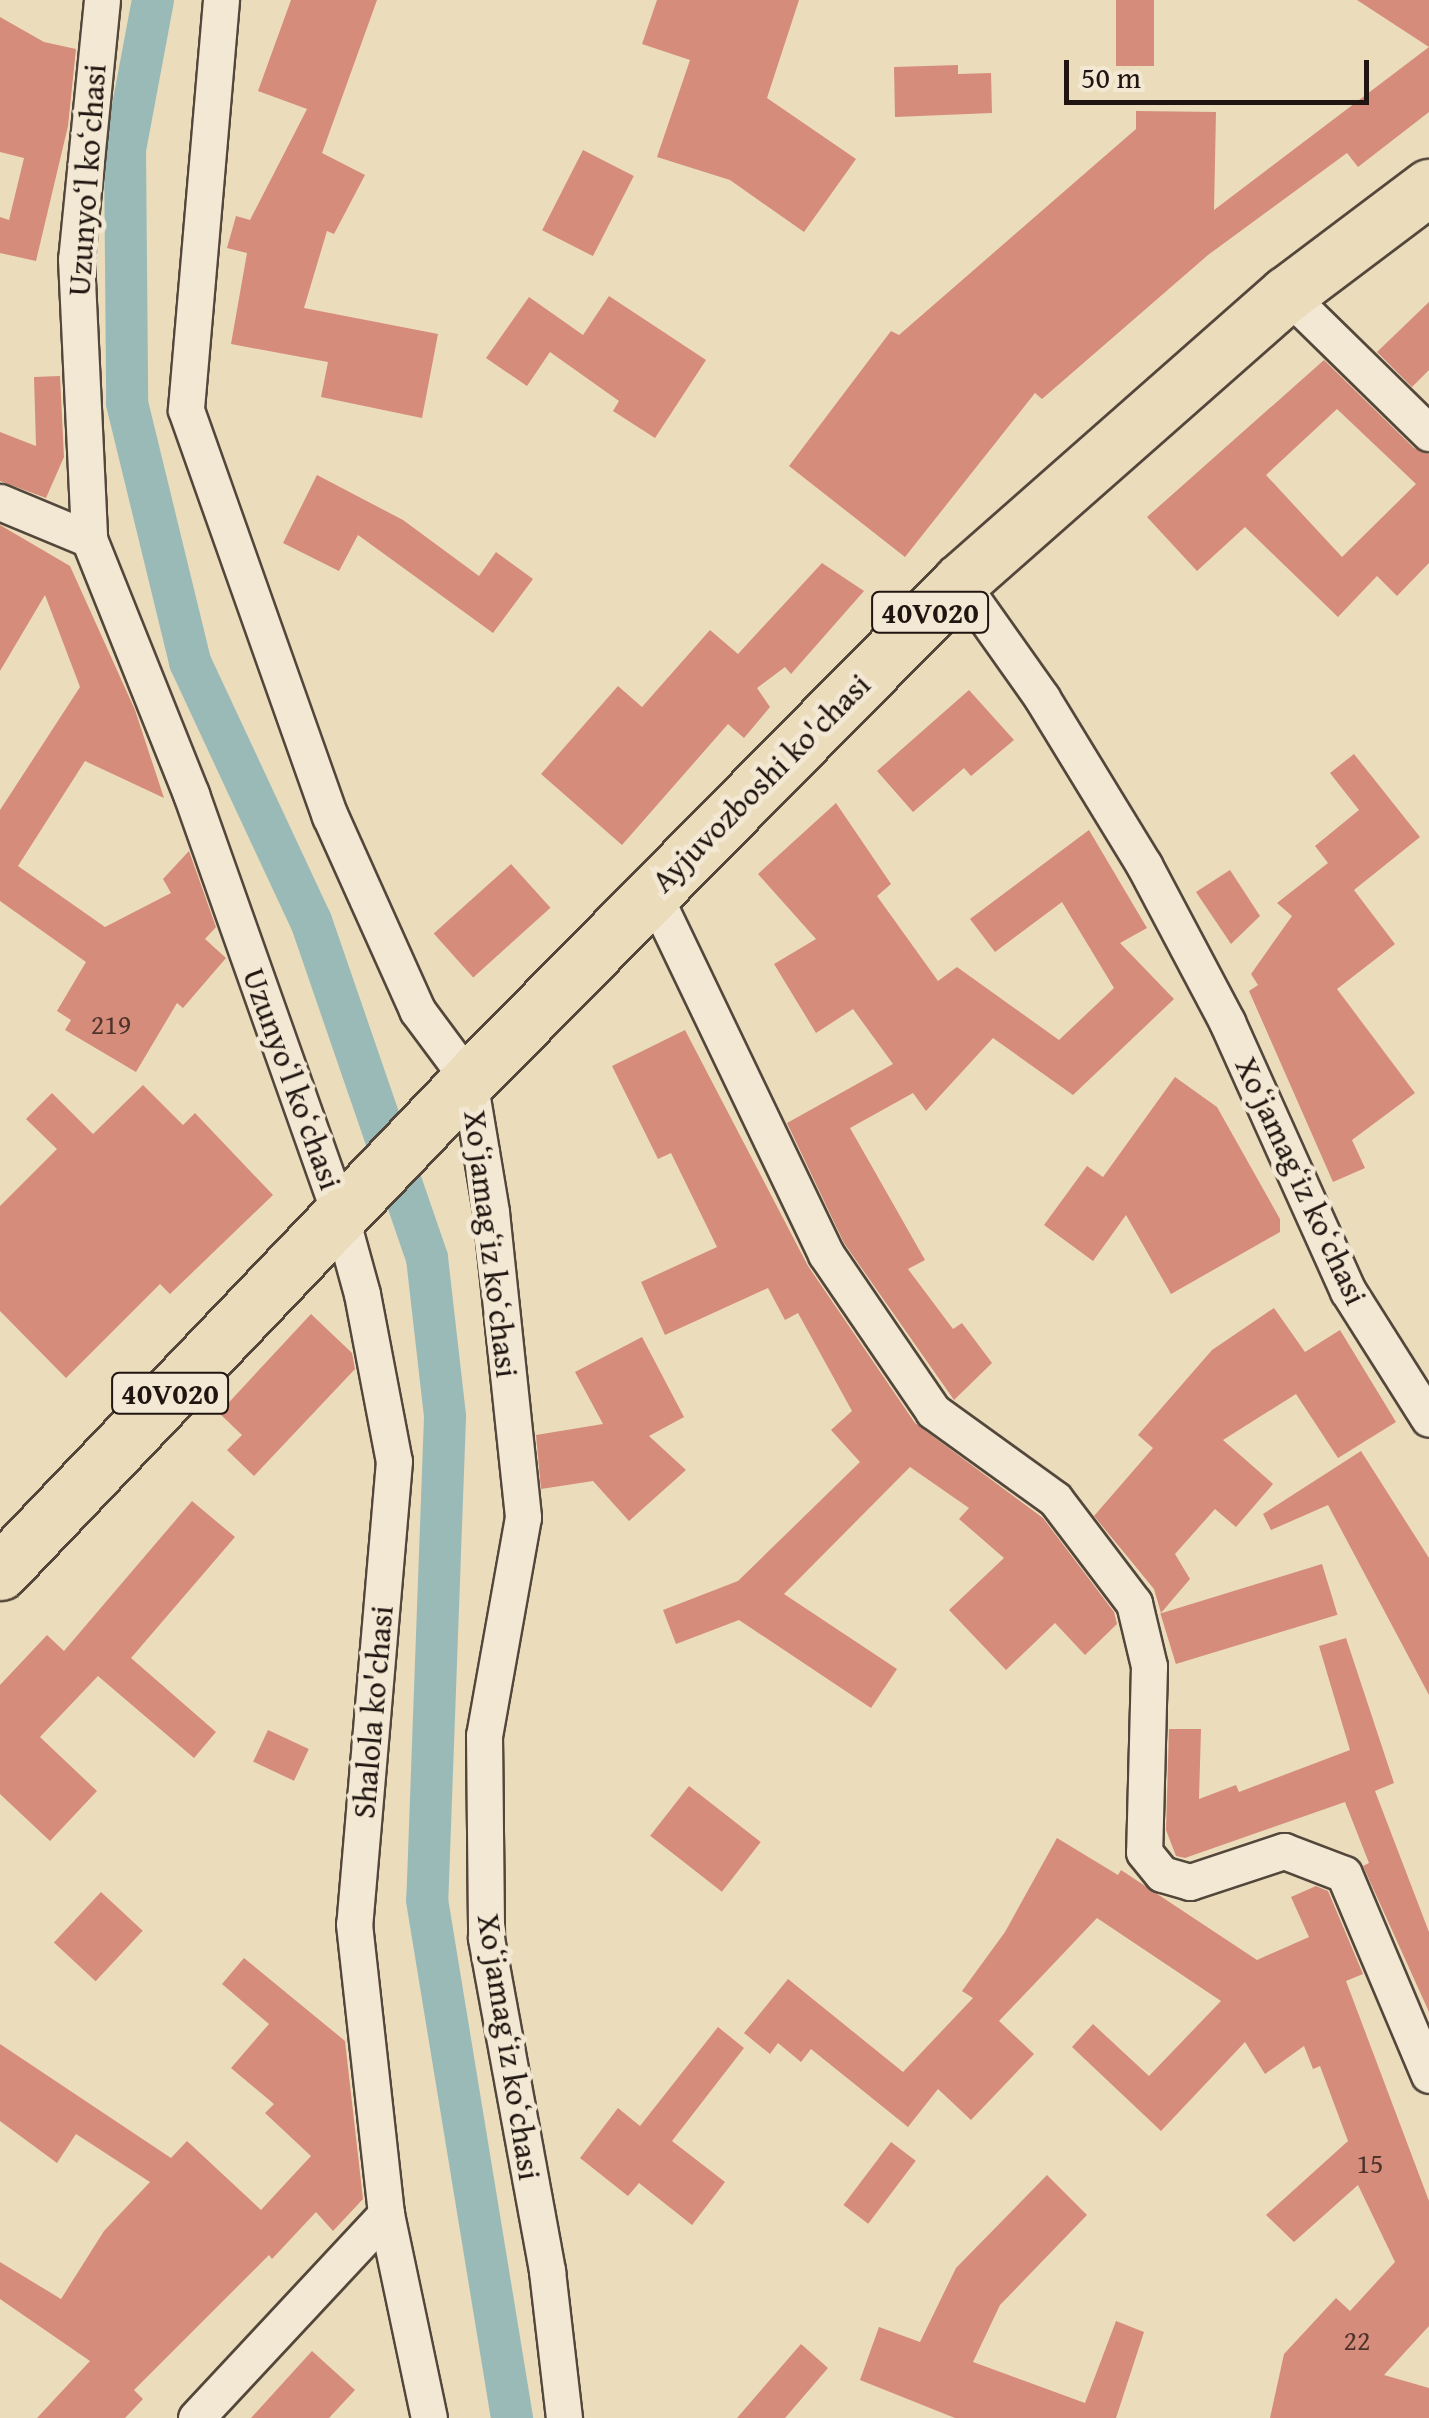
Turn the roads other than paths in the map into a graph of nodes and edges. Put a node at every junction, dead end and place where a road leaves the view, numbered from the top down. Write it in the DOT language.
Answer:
graph roads {
  1 [pos="102,0"];
  2 [pos="222,0"];
  3 [pos="1429,187"];
  4 [pos="1287,294"];
  5 [pos="1429,432"];
  6 [pos="0,502"];
  7 [pos="89,540"];
  8 [pos="960,582"];
  9 [pos="653,892"];
  10 [pos="469,1080"];
  11 [pos="340,1214"];
  12 [pos="1429,1419"];
  13 [pos="0,1572"];
  14 [pos="1429,2075"];
  15 [pos="386,2214"];
  16 [pos="196,2418"];
  17 [pos="429,2418"];
  18 [pos="564,2418"];
  1 -- 7 [label="street, Uzunyoʻl koʻchasi"];
  2 -- 10 [label="street"];
  3 -- 4 [label="main road, Ayjuvozboshi ko'chasi / 40V020"];
  4 -- 5 [label="street"];
  4 -- 8 [label="main road, Ayjuvozboshi ko'chasi / 40V020"];
  6 -- 7 [label="street"];
  7 -- 11 [label="street, Uzunyoʻl koʻchasi"];
  8 -- 9 [label="main road, Ayjuvozboshi ko'chasi / 40V020"];
  8 -- 12 [label="street, Xoʻjamagʻiz koʻchasi"];
  9 -- 10 [label="main road, Ayjuvozboshi ko'chasi / 40V020"];
  9 -- 14 [label="street"];
  10 -- 11 [label="main road, 40V020"];
  10 -- 18 [label="street, Xoʻjamagʻiz koʻchasi"];
  11 -- 13 [label="main road, Uzunyoʻl koʻchasi / 40V020"];
  11 -- 15 [label="street, Shalola ko'chasi"];
  15 -- 16 [label="street"];
  15 -- 17 [label="street, Shalola ko'chasi"];
}
